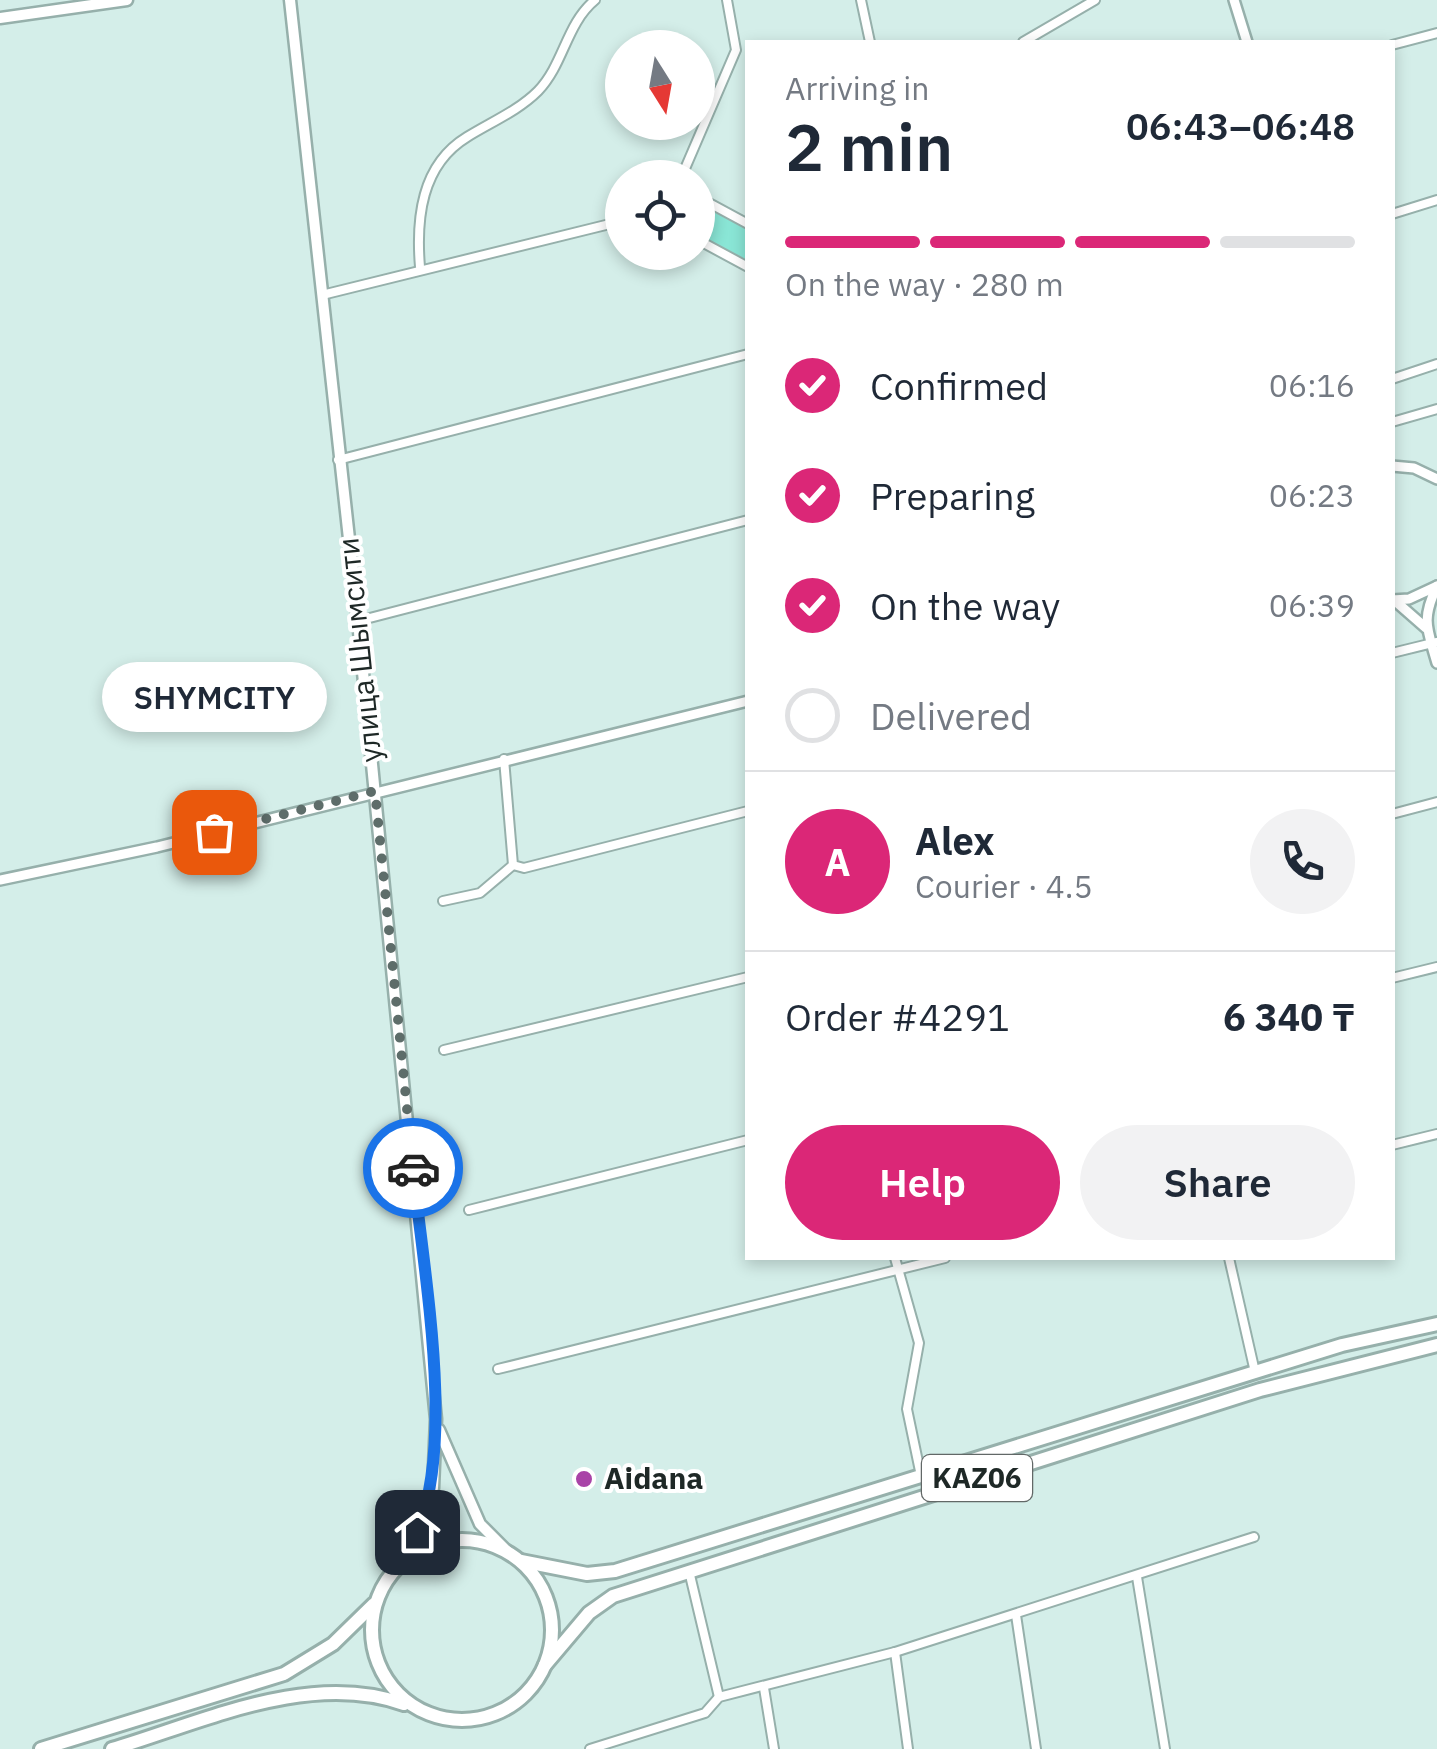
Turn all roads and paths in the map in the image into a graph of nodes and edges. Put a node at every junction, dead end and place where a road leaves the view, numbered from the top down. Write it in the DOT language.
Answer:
graph roads {
  1 [pos="127,0"];
  2 [pos="290,0"];
  3 [pos="595,0"];
  4 [pos="727,0"];
  5 [pos="861,0"];
  6 [pos="1095,0"];
  7 [pos="1234,0"];
  8 [pos="0,18"];
  9 [pos="1437,33"];
  10 [pos="870,40"];
  11 [pos="1026,40"];
  12 [pos="1246,40"];
  13 [pos="1395,44"];
  14 [pos="688,160"];
  15 [pos="1437,200"];
  16 [pos="715,206"];
  17 [pos="1395,213"];
  18 [pos="745,222"];
  19 [pos="605,225"];
  20 [pos="715,249"];
  21 [pos="745,265"];
  22 [pos="420,267"];
  23 [pos="322,295"];
  24 [pos="745,355"];
  25 [pos="1437,364"];
  26 [pos="1395,377"];
  27 [pos="1437,410"];
  28 [pos="1395,421"];
  29 [pos="338,460"];
  30 [pos="1395,465"];
  31 [pos="1437,480"];
  32 [pos="745,521"];
  33 [pos="1437,586"];
  34 [pos="1395,600"];
  35 [pos="1395,601"];
  36 [pos="358,621"];
  37 [pos="1426,628"];
  38 [pos="1434,643"];
  39 [pos="1395,652"];
  40 [pos="1437,662"];
  41 [pos="745,701"];
  42 [pos="504,758"];
  43 [pos="375,791"];
  44 [pos="1437,802"];
  45 [pos="745,812"];
  46 [pos="1395,813"];
  47 [pos="512,864"];
  48 [pos="0,880"];
  49 [pos="444,901"];
  50 [pos="1437,967"];
  51 [pos="1395,977"];
  52 [pos="745,978"];
  53 [pos="444,1050"];
  54 [pos="1437,1134"];
  55 [pos="745,1141"];
  56 [pos="1395,1144"];
  57 [pos="469,1210"];
  58 [pos="896,1260"];
  59 [pos="938,1260"];
  60 [pos="1229,1260"];
  61 [pos="898,1270"];
  62 [pos="1437,1324"];
  63 [pos="1437,1345"];
  64 [pos="498,1369"];
  65 [pos="1255,1372"];
  66 [pos="436,1419"];
  67 [pos="921,1476"];
  68 [pos="1254,1538"];
  69 [pos="508,1552"];
  70 [pos="406,1558"];
  71 [pos="521,1561"];
  72 [pos="689,1571"];
  73 [pos="1137,1577"];
  74 [pos="376,1602"];
  75 [pos="1016,1615"];
  76 [pos="895,1652"];
  77 [pos="546,1665"];
  78 [pos="764,1688"];
  79 [pos="719,1697"];
  80 [pos="414,1707"];
  81 [pos="637,1734"];
  82 [pos="41,1749"];
  83 [pos="112,1749"];
  84 [pos="590,1749"];
  85 [pos="639,1749"];
  86 [pos="774,1749"];
  87 [pos="908,1749"];
  88 [pos="1036,1749"];
  89 [pos="1165,1749"];
  1 -- 8 [label="main road"];
  2 -- 23 [label="main road, улица Шымсити"];
  3 -- 22 [label="street"];
  4 -- 14 [label="street"];
  5 -- 10 [label="street"];
  6 -- 11 [label="street"];
  7 -- 12 [label="street"];
  9 -- 13 [label="street"];
  15 -- 17 [label="street"];
  16 -- 18 [label="street"];
  19 -- 22 [label="street"];
  20 -- 21 [label="street"];
  22 -- 23 [label="street"];
  23 -- 29 [label="main road, улица Шымсити"];
  24 -- 29 [label="street"];
  25 -- 26 [label="street"];
  27 -- 28 [label="street"];
  29 -- 36 [label="main road, улица Шымсити"];
  30 -- 31 [label="street"];
  32 -- 36 [label="street"];
  33 -- 34 [label="street"];
  33 -- 37 [label="street"];
  35 -- 37 [label="street"];
  36 -- 43 [label="main road, улица Шымсити"];
  37 -- 38 [label="street"];
  38 -- 39 [label="street"];
  38 -- 40 [label="street"];
  41 -- 42 [label="street"];
  42 -- 43 [label="street"];
  42 -- 47 [label="street"];
  43 -- 48 [label="street"];
  43 -- 66 [label="main road, улица Шымсити"];
  44 -- 46 [label="street"];
  45 -- 47 [label="street"];
  47 -- 49 [label="street"];
  50 -- 51 [label="street"];
  52 -- 53 [label="street"];
  54 -- 56 [label="street"];
  55 -- 57 [label="street"];
  58 -- 61 [label="street"];
  59 -- 61 [label="street"];
  60 -- 65 [label="street"];
  61 -- 64 [label="street"];
  61 -- 67 [label="street"];
  62 -- 65 [label="highway, KАZ06"];
  63 -- 72 [label="highway, KАZ06"];
  65 -- 67 [label="highway, KАZ06"];
  66 -- 69 [label="main road, улица Шымсити"];
  66 -- 70 [label="main road, улица Шымсити"];
  67 -- 71 [label="highway, KАZ06"];
  68 -- 73 [label="street"];
  69 -- 70 [label="highway, KАZ06"];
  69 -- 71 [label="highway, KАZ06"];
  70 -- 74 [label="highway"];
  71 -- 77 [label="highway, KАZ06"];
  72 -- 77 [label="highway, KАZ06"];
  72 -- 79 [label="street"];
  73 -- 75 [label="street"];
  73 -- 89 [label="street"];
  74 -- 80 [label="highway"];
  74 -- 82 [label="highway"];
  75 -- 76 [label="street"];
  75 -- 88 [label="street"];
  76 -- 78 [label="street"];
  76 -- 87 [label="street"];
  77 -- 80 [label="highway, KАZ06"];
  78 -- 79 [label="street"];
  78 -- 86 [label="street"];
  79 -- 81 [label="street"];
  80 -- 83 [label="highway, KАZ06"];
  81 -- 84 [label="street"];
  81 -- 85 [label="street"];
}
